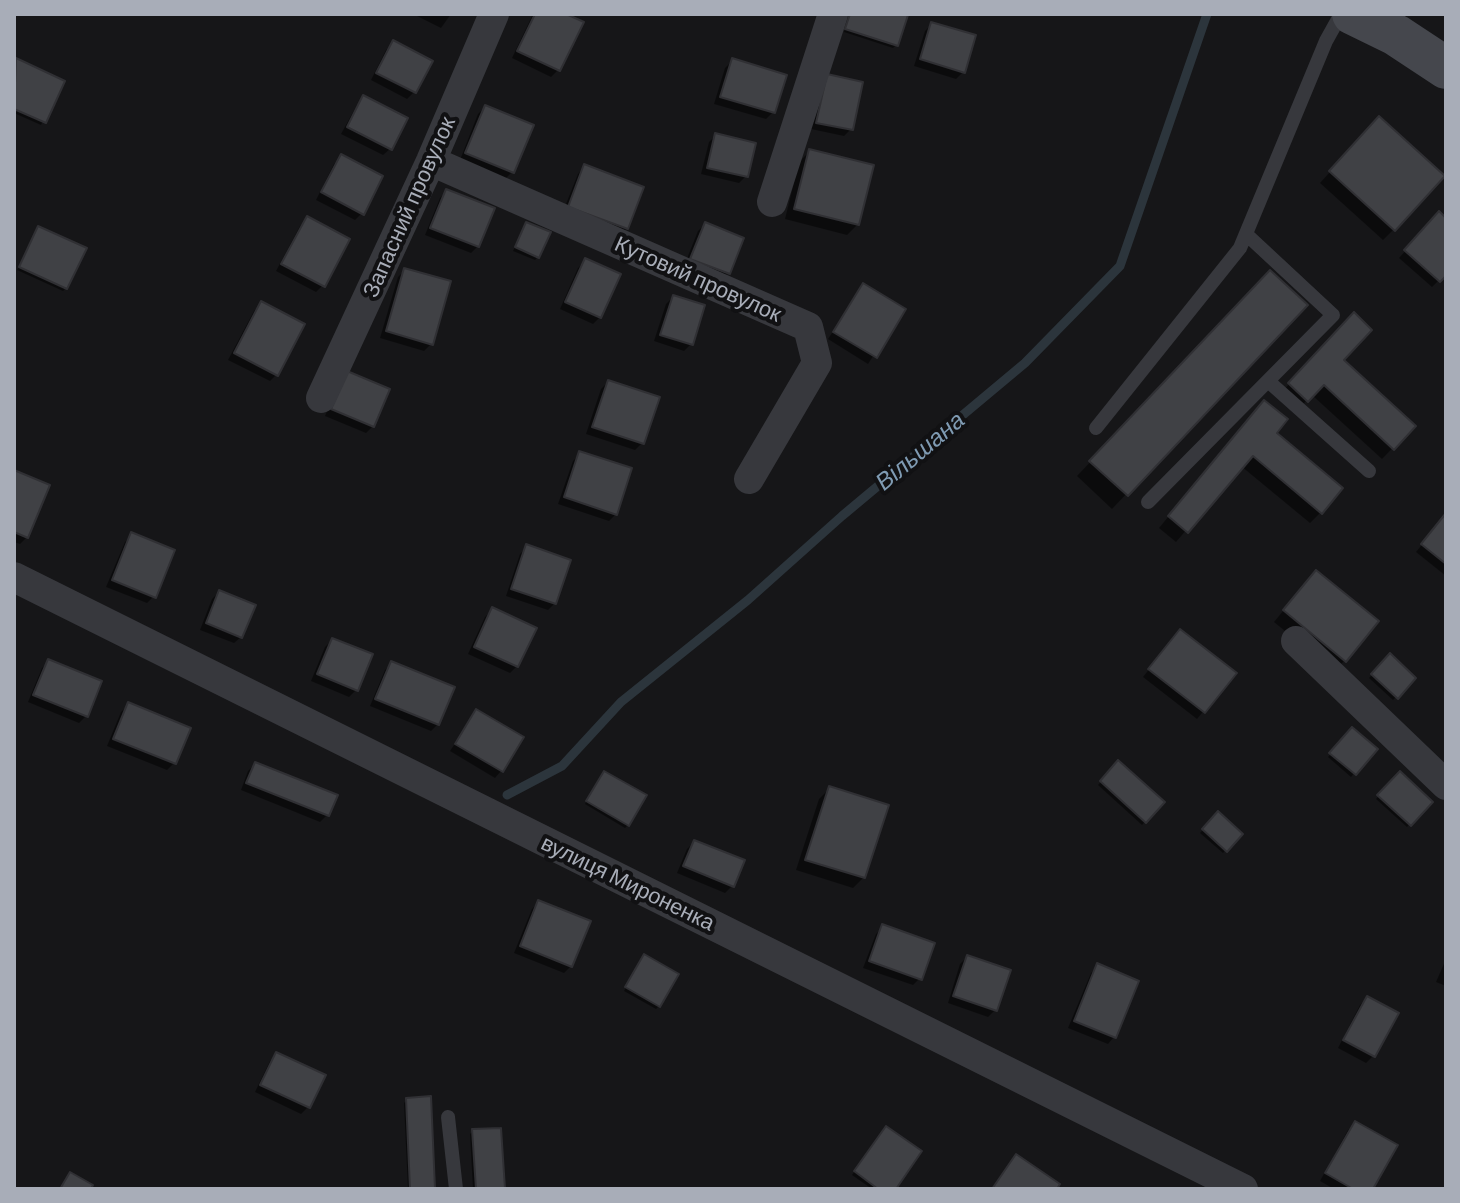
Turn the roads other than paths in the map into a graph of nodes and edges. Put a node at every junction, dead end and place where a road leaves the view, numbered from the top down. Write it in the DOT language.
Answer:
graph roads {
  1 [pos="494,14"];
  2 [pos="833,14"];
  3 [pos="1341,14"];
  4 [pos="1353,14"];
  5 [pos="1446,68"];
  6 [pos="431,161"];
  7 [pos="772,202"];
  8 [pos="1246,234"];
  9 [pos="1268,381"];
  10 [pos="321,398"];
  11 [pos="1096,428"];
  12 [pos="1369,471"];
  13 [pos="749,479"];
  14 [pos="1148,502"];
  15 [pos="14,577"];
  16 [pos="1296,641"];
  17 [pos="1446,785"];
  18 [pos="448,1117"];
  19 [pos="456,1189"];
  20 [pos="1243,1189"];
  1 -- 6 [label="street, Запасний провулок"];
  2 -- 7 [label="street"];
  3 -- 8 [label="lane"];
  4 -- 5 [label="main road"];
  6 -- 10 [label="street, Запасний провулок"];
  6 -- 13 [label="street, Кутовий провулок"];
  8 -- 9 [label="lane"];
  8 -- 11 [label="lane"];
  9 -- 12 [label="lane"];
  9 -- 14 [label="lane"];
  15 -- 20 [label="street, вулиця Мироненка"];
  16 -- 17 [label="street"];
  18 -- 19 [label="lane"];
}
